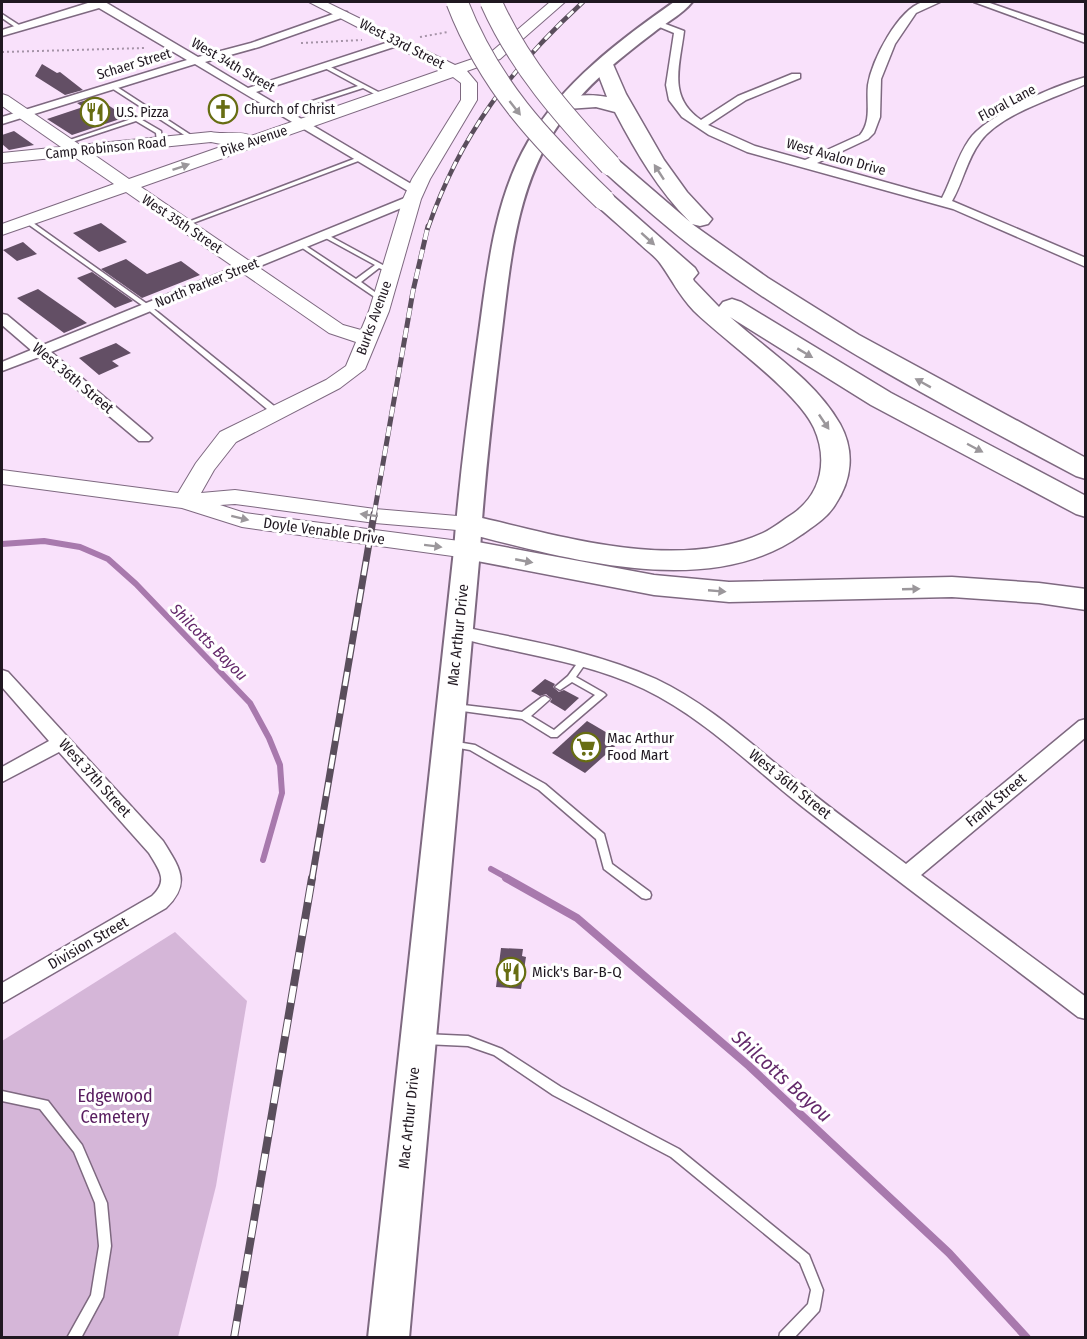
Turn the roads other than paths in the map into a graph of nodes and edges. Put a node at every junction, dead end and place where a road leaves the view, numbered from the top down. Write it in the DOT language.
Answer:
graph roads {
  1 [pos="316,2"];
  2 [pos="457,2"];
  3 [pos="491,2"];
  4 [pos="558,2"];
  5 [pos="684,2"];
  6 [pos="935,2"];
  7 [pos="979,2"];
  8 [pos="99,3"];
  9 [pos="343,14"];
  10 [pos="2,16"];
  11 [pos="655,23"];
  12 [pos="20,28"];
  13 [pos="2,33"];
  14 [pos="1084,38"];
  15 [pos="399,42"];
  16 [pos="495,56"];
  17 [pos="198,61"];
  18 [pos="325,66"];
  19 [pos="605,66"];
  20 [pos="455,71"];
  21 [pos="796,76"];
  22 [pos="1086,81"];
  23 [pos="112,86"];
  24 [pos="363,86"];
  25 [pos="249,91"];
  26 [pos="384,97"];
  27 [pos="2,99"];
  28 [pos="469,100"];
  29 [pos="567,103"];
  30 [pos="623,108"];
  31 [pos="284,112"];
  32 [pos="23,114"];
  33 [pos="2,121"];
  34 [pos="299,125"];
  35 [pos="700,125"];
  36 [pos="268,136"];
  37 [pos="203,138"];
  38 [pos="160,142"];
  39 [pos="70,147"];
  40 [pos="2,158"];
  41 [pos="359,159"];
  42 [pos="806,164"];
  43 [pos="126,186"];
  44 [pos="414,195"];
  45 [pos="945,203"];
  46 [pos="27,221"];
  47 [pos="183,225"];
  48 [pos="2,230"];
  49 [pos="324,235"];
  50 [pos="301,245"];
  51 [pos="669,259"];
  52 [pos="1086,263"];
  53 [pos="247,267"];
  54 [pos="385,268"];
  55 [pos="357,282"];
  56 [pos="381,299"];
  57 [pos="148,308"];
  58 [pos="807,314"];
  59 [pos="2,318"];
  60 [pos="368,339"];
  61 [pos="41,351"];
  62 [pos="2,367"];
  63 [pos="276,412"];
  64 [pos="144,438"];
  65 [pos="1086,470"];
  66 [pos="2,477"];
  67 [pos="184,501"];
  68 [pos="1086,508"];
  69 [pos="468,537"];
  70 [pos="1086,600"];
  71 [pos="458,632"];
  72 [pos="584,660"];
  73 [pos="2,676"];
  74 [pos="540,700"];
  75 [pos="450,707"];
  76 [pos="524,716"];
  77 [pos="1086,726"];
  78 [pos="62,742"];
  79 [pos="447,743"];
  80 [pos="2,775"];
  81 [pos="907,875"];
  82 [pos="171,889"];
  83 [pos="646,895"];
  84 [pos="2,994"];
  85 [pos="1086,1010"];
  86 [pos="417,1038"];
  87 [pos="2,1096"];
  88 [pos="73,1338"];
  89 [pos="388,1338"];
  90 [pos="785,1338"];
  1 -- 9 [label="main road, West 33rd Street"];
  2 -- 51 [label="highway, one-way, bridge"];
  3 -- 58 [label="highway, bridge"];
  4 -- 16 [label="main road, Pike Avenue"];
  5 -- 11 [label="main road, Mac Arthur Drive"];
  6 -- 42 [label="street"];
  7 -- 14 [label="street"];
  8 -- 12 [label="street"];
  8 -- 17 [label="street, West 34th Street"];
  9 -- 15 [label="main road, West 33rd Street"];
  9 -- 17 [label="street, Schaer Street"];
  10 -- 12 [label="lane"];
  11 -- 19 [label="main road, Mac Arthur Drive"];
  11 -- 35 [label="street, West Avalon Drive"];
  12 -- 13 [label="street"];
  15 -- 18 [label="street"];
  15 -- 20 [label="main road, West 33rd Street"];
  16 -- 20 [label="main road, Pike Avenue"];
  16 -- 28 [label="main road, Burks Avenue"];
  17 -- 23 [label="street, Schaer Street"];
  17 -- 25 [label="street, West 34th Street"];
  18 -- 24 [label="lane"];
  18 -- 25 [label="street"];
  19 -- 29 [label="main road, Mac Arthur Drive"];
  19 -- 30 [label="highway"];
  20 -- 26 [label="main road, Pike Avenue"];
  20 -- 28 [label="main road"];
  21 -- 35 [label="street"];
  22 -- 45 [label="street, Floral Lane"];
  23 -- 32 [label="street, Schaer Street"];
  23 -- 37 [label="lane"];
  24 -- 26 [label="lane"];
  24 -- 31 [label="lane"];
  25 -- 31 [label="street, West 34th Street"];
  26 -- 34 [label="main road, Pike Avenue"];
  27 -- 32 [label="main road, West 35th Street"];
  28 -- 44 [label="main road, Burks Avenue"];
  29 -- 30 [label="highway"];
  29 -- 69 [label="main road, Mac Arthur Drive"];
  58 -- 30 [label="highway, one-way"];
  31 -- 34 [label="street, West 34th Street"];
  32 -- 33 [label="street, Schaer Street"];
  32 -- 39 [label="main road, West 35th Street"];
  34 -- 36 [label="main road, Pike Avenue"];
  34 -- 37 [label="main road, Camp Robinson Road"];
  34 -- 41 [label="street, West 34th Street"];
  35 -- 42 [label="street, West Avalon Drive"];
  36 -- 37 [label="main road, Camp Robinson Road"];
  43 -- 36 [label="main road, Pike Avenue, one-way"];
  37 -- 38 [label="main road, Camp Robinson Road"];
  38 -- 39 [label="main road, Camp Robinson Road"];
  38 -- 39 [label="lane"];
  39 -- 40 [label="main road, Camp Robinson Road"];
  39 -- 43 [label="main road, West 35th Street"];
  41 -- 44 [label="street, West 34th Street"];
  41 -- 47 [label="lane"];
  42 -- 45 [label="street, West Avalon Drive"];
  43 -- 46 [label="main road, Pike Avenue"];
  43 -- 47 [label="main road, West 35th Street"];
  44 -- 49 [label="street, North Parker Street"];
  44 -- 54 [label="main road, Burks Avenue"];
  45 -- 52 [label="street, West Avalon Drive"];
  46 -- 48 [label="main road, Pike Avenue"];
  46 -- 57 [label="lane"];
  47 -- 53 [label="main road, West 35th Street"];
  49 -- 50 [label="street, North Parker Street"];
  49 -- 54 [label="lane"];
  50 -- 53 [label="street, North Parker Street"];
  50 -- 55 [label="lane"];
  51 -- 68 [label="highway, one-way"];
  51 -- 69 [label="highway, one-way"];
  53 -- 57 [label="street, North Parker Street"];
  53 -- 60 [label="main road, West 35th Street"];
  54 -- 55 [label="lane"];
  54 -- 56 [label="main road, Burks Avenue"];
  55 -- 56 [label="lane"];
  56 -- 60 [label="main road, Burks Avenue"];
  57 -- 61 [label="street, North Parker Street"];
  57 -- 63 [label="lane"];
  65 -- 58 [label="highway, one-way"];
  59 -- 61 [label="street, West 36th Street"];
  60 -- 63 [label="main road, Burks Avenue"];
  61 -- 62 [label="street, North Parker Street"];
  61 -- 64 [label="street, West 36th Street"];
  63 -- 67 [label="main road, Burks Avenue"];
  66 -- 67 [label="main road, Doyle Venable Drive"];
  67 -- 69 [label="main road, Doyle Venable Drive"];
  69 -- 70 [label="highway, one-way"];
  69 -- 71 [label="main road, Mac Arthur Drive"];
  71 -- 72 [label="street, West 36th Street"];
  71 -- 75 [label="main road, Mac Arthur Drive"];
  72 -- 76 [label="lane"];
  72 -- 81 [label="street, West 36th Street"];
  73 -- 78 [label="street, West 37th Street"];
  74 -- 76 [label="lane"];
  75 -- 76 [label="lane"];
  75 -- 79 [label="main road, Mac Arthur Drive"];
  77 -- 81 [label="street, Frank Street"];
  78 -- 80 [label="street"];
  78 -- 82 [label="street, West 37th Street"];
  79 -- 83 [label="lane"];
  79 -- 86 [label="main road, Mac Arthur Drive"];
  81 -- 85 [label="street, West 36th Street"];
  82 -- 84 [label="street, Division Street"];
  86 -- 89 [label="main road, Mac Arthur Drive"];
  86 -- 90 [label="lane"];
  87 -- 88 [label="lane"];
}
